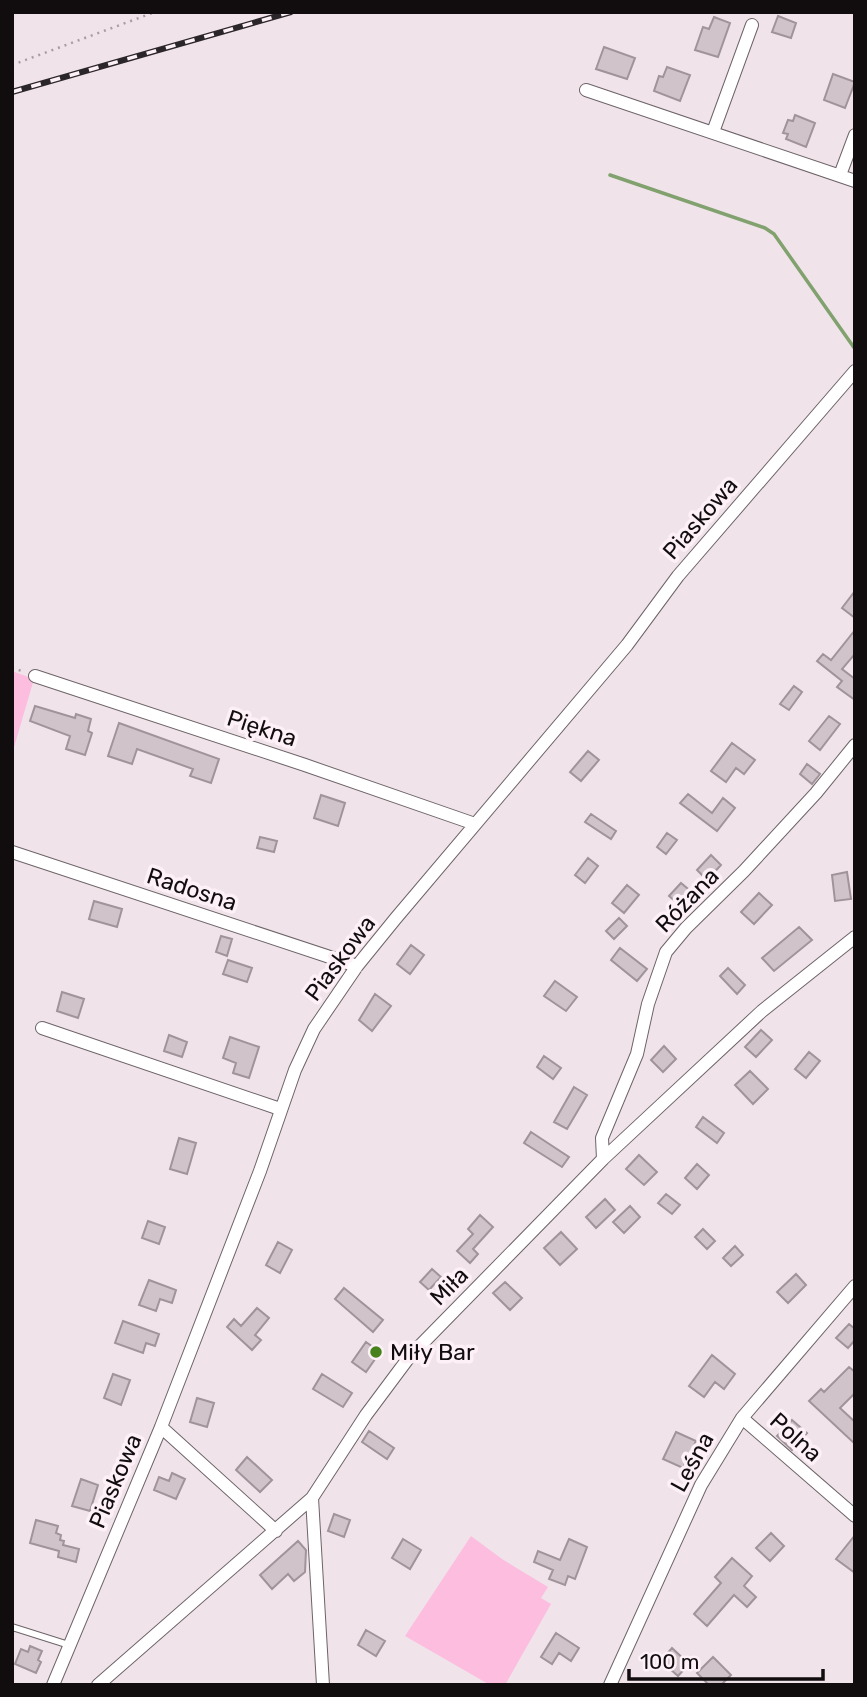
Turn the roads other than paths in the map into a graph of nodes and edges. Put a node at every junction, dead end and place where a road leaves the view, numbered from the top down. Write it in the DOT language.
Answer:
graph roads {
  1 [pos="752,25"];
  2 [pos="586,90"];
  3 [pos="713,132"];
  4 [pos="855,135"];
  5 [pos="840,176"];
  6 [pos="855,181"];
  7 [pos="855,371"];
  8 [pos="35,676"];
  9 [pos="855,745"];
  10 [pos="475,824"];
  11 [pos="12,852"];
  12 [pos="855,937"];
  13 [pos="357,966"];
  14 [pos="42,1028"];
  15 [pos="281,1109"];
  16 [pos="603,1160"];
  17 [pos="855,1286"];
  18 [pos="742,1418"];
  19 [pos="161,1427"];
  20 [pos="312,1498"];
  21 [pos="855,1516"];
  22 [pos="276,1531"];
  23 [pos="12,1627"];
  24 [pos="69,1645"];
  25 [pos="53,1685"];
  26 [pos="98,1685"];
  27 [pos="323,1685"];
  28 [pos="610,1685"];
  1 -- 3 [label="street"];
  2 -- 3 [label="street"];
  3 -- 5 [label="street"];
  4 -- 5 [label="street"];
  5 -- 6 [label="street"];
  7 -- 10 [label="street, Piaskowa"];
  8 -- 10 [label="street, Piękna"];
  9 -- 16 [label="street, Różana"];
  10 -- 13 [label="street, Piaskowa"];
  11 -- 13 [label="street, Radosna"];
  12 -- 16 [label="street, Miła"];
  13 -- 15 [label="street, Piaskowa"];
  14 -- 15 [label="street"];
  15 -- 19 [label="street, Piaskowa"];
  16 -- 20 [label="street, Miła"];
  17 -- 18 [label="street, Leśna"];
  18 -- 21 [label="street, Polna"];
  18 -- 28 [label="street, Leśna"];
  19 -- 22 [label="street"];
  19 -- 24 [label="street, Piaskowa"];
  20 -- 22 [label="street, Miła"];
  20 -- 27 [label="street"];
  22 -- 26 [label="street, Miła"];
  23 -- 24 [label="lane"];
  24 -- 25 [label="street, Piaskowa"];
}
